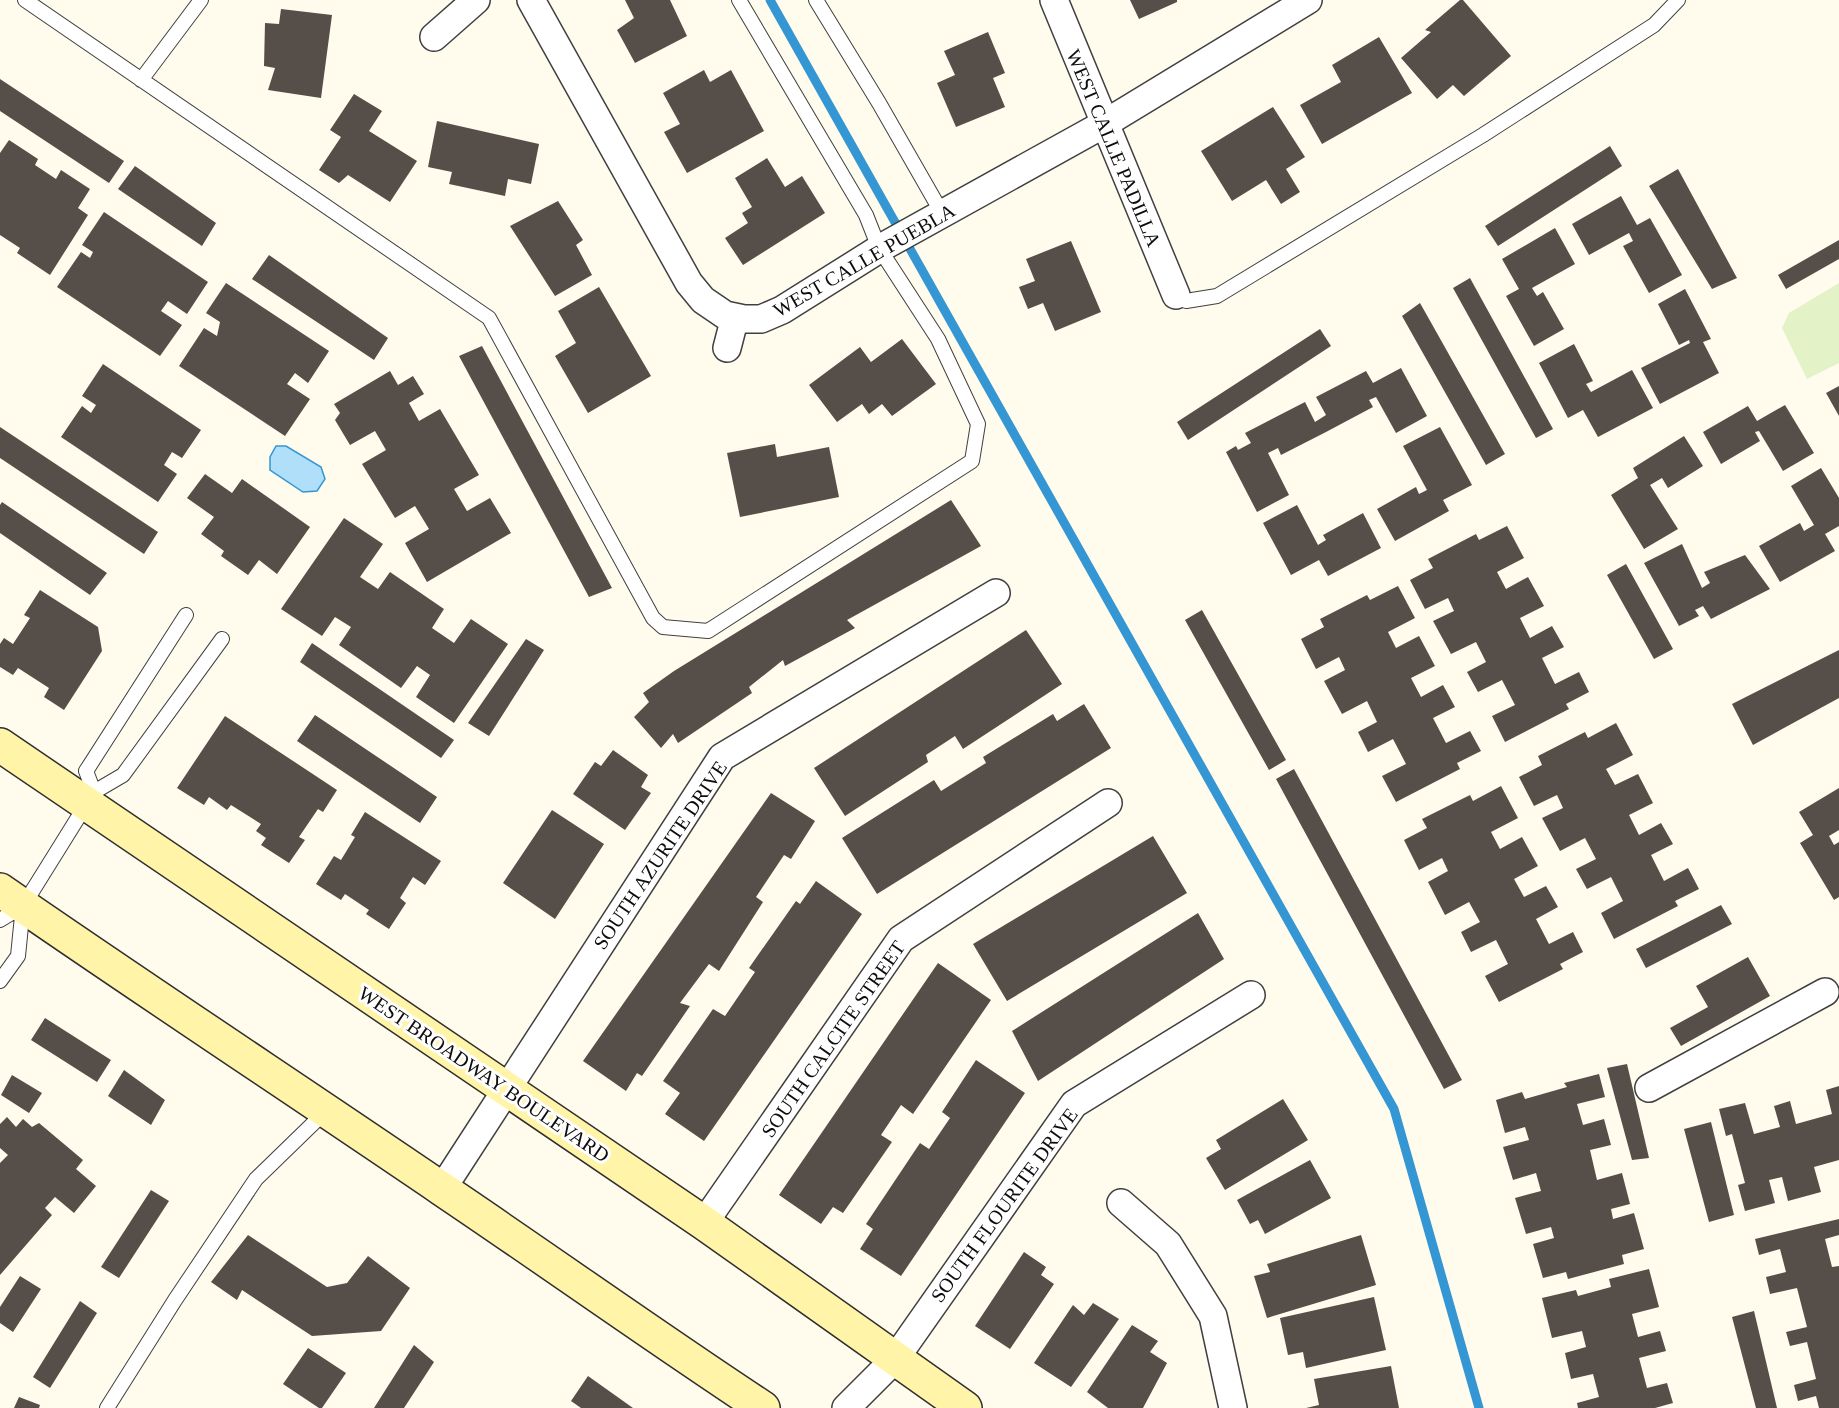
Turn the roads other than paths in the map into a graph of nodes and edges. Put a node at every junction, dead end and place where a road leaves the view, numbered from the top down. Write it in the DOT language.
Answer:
graph roads {
  1 [pos="25,0"];
  2 [pos="201,0"];
  3 [pos="476,0"];
  4 [pos="531,0"];
  5 [pos="739,0"];
  6 [pos="816,0"];
  7 [pos="1054,0"];
  8 [pos="1308,0"];
  9 [pos="1678,0"];
  10 [pos="434,37"];
  11 [pos="141,80"];
  12 [pos="1104,124"];
  13 [pos="931,219"];
  14 [pos="882,247"];
  15 [pos="1176,295"];
  16 [pos="735,317"];
  17 [pos="726,348"];
  18 [pos="996,593"];
  19 [pos="186,615"];
  20 [pos="222,639"];
  21 [pos="0,745"];
  22 [pos="90,798"];
  23 [pos="1108,803"];
  24 [pos="8,906"];
  25 [pos="0,981"];
  26 [pos="1825,992"];
  27 [pos="1251,995"];
  28 [pos="1649,1088"];
  29 [pos="506,1089"];
  30 [pos="325,1112"];
  31 [pos="442,1188"];
  32 [pos="1121,1203"];
  33 [pos="704,1223"];
  34 [pos="895,1359"];
  35 [pos="106,1408"];
  36 [pos="763,1408"];
  37 [pos="846,1408"];
  38 [pos="965,1408"];
  39 [pos="1233,1408"];
  1 -- 11 [label="lane"];
  2 -- 11 [label="lane"];
  3 -- 10 [label="street"];
  4 -- 16 [label="street, WEST CALLE PUEBLA"];
  5 -- 14 [label="lane"];
  6 -- 13 [label="lane"];
  7 -- 12 [label="street, WEST CALLE PADILLA"];
  8 -- 12 [label="street, WEST CALLE PUEBLA"];
  9 -- 15 [label="lane"];
  11 -- 14 [label="lane"];
  12 -- 13 [label="street, WEST CALLE PUEBLA"];
  12 -- 15 [label="street, WEST CALLE PADILLA"];
  13 -- 14 [label="street, WEST CALLE PUEBLA"];
  14 -- 16 [label="street, WEST CALLE PUEBLA"];
  16 -- 17 [label="street"];
  18 -- 29 [label="street, SOUTH AZURITE DRIVE"];
  19 -- 22 [label="lane"];
  20 -- 22 [label="lane"];
  21 -- 22 [label="street, WEST BROADWAY BOULEVARD"];
  22 -- 24 [label="lane"];
  22 -- 29 [label="street, WEST BROADWAY BOULEVARD"];
  23 -- 33 [label="street, SOUTH CALCITE STREET"];
  24 -- 25 [label="lane"];
  24 -- 30 [label="street"];
  26 -- 28 [label="street"];
  27 -- 34 [label="street, SOUTH FLOURITE DRIVE"];
  29 -- 31 [label="street, SOUTH AZURITE DRIVE"];
  29 -- 33 [label="street, WEST BROADWAY BOULEVARD"];
  30 -- 31 [label="street"];
  30 -- 35 [label="lane"];
  31 -- 36 [label="street"];
  32 -- 39 [label="street"];
  33 -- 34 [label="street, WEST BROADWAY BOULEVARD"];
  34 -- 37 [label="street, SOUTH FLOURITE DRIVE"];
  34 -- 38 [label="street, WEST BROADWAY BOULEVARD"];
}
